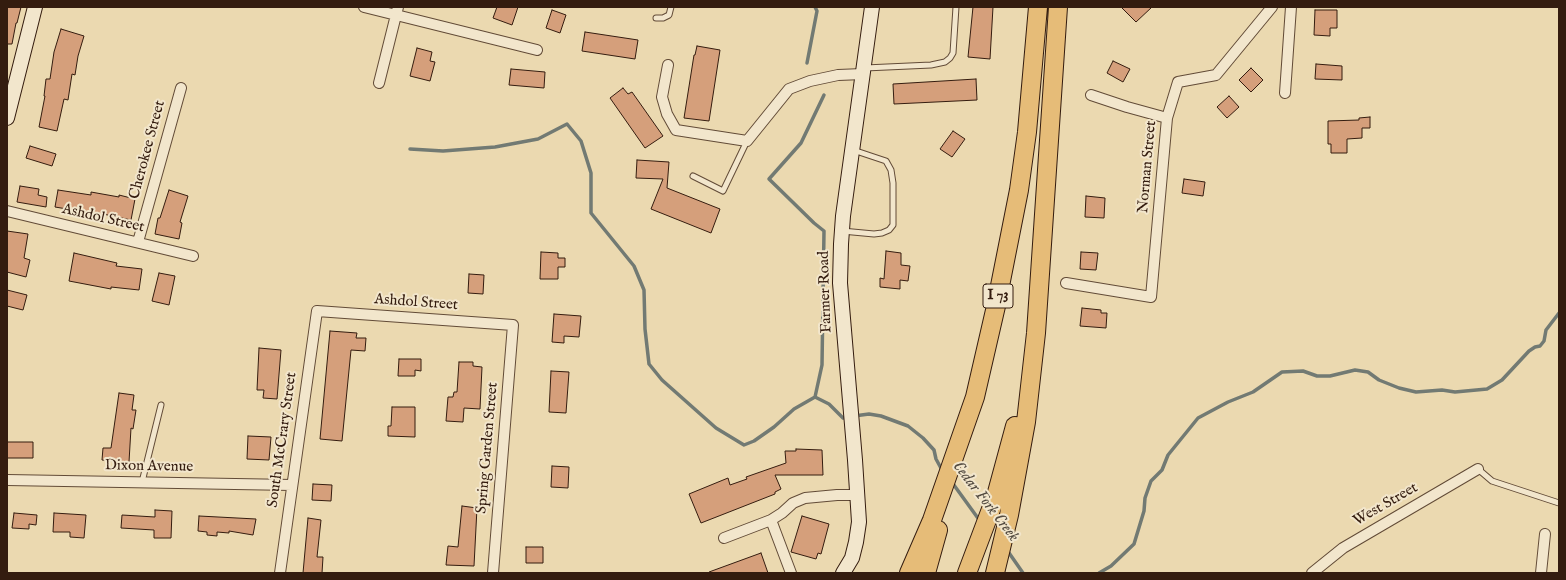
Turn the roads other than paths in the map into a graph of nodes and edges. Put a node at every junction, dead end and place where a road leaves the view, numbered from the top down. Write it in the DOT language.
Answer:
graph roads {
  1 [pos="34,7"];
  2 [pos="364,7"];
  3 [pos="671,7"];
  4 [pos="872,7"];
  5 [pos="956,7"];
  6 [pos="1038,7"];
  7 [pos="1058,7"];
  8 [pos="1272,7"];
  9 [pos="1291,7"];
  10 [pos="397,12"];
  11 [pos="656,18"];
  12 [pos="537,50"];
  13 [pos="668,66"];
  14 [pos="863,71"];
  15 [pos="379,83"];
  16 [pos="11,86"];
  17 [pos="180,88"];
  18 [pos="1285,93"];
  19 [pos="1091,95"];
  20 [pos="7,118"];
  21 [pos="1167,118"];
  22 [pos="747,141"];
  23 [pos="852,150"];
  24 [pos="693,176"];
  25 [pos="7,211"];
  26 [pos="842,231"];
  27 [pos="138,242"];
  28 [pos="193,256"];
  29 [pos="1066,282"];
  30 [pos="317,311"];
  31 [pos="513,324"];
  32 [pos="1036,333"];
  33 [pos="975,397"];
  34 [pos="161,405"];
  35 [pos="1478,468"];
  36 [pos="7,480"];
  37 [pos="142,482"];
  38 [pos="292,485"];
  39 [pos="858,495"];
  40 [pos="1559,503"];
  41 [pos="771,520"];
  42 [pos="1545,534"];
  43 [pos="724,538"];
  44 [pos="280,573"];
  45 [pos="492,573"];
  46 [pos="791,573"];
  47 [pos="843,573"];
  48 [pos="909,573"];
  49 [pos="926,573"];
  50 [pos="967,573"];
  51 [pos="995,573"];
  52 [pos="1312,573"];
  53 [pos="1541,573"];
  1 -- 16 [label="street"];
  2 -- 10 [label="street"];
  3 -- 11 [label="lane"];
  4 -- 14 [label="street, Farmer Road"];
  5 -- 14 [label="lane"];
  6 -- 33 [label="highway, I 73"];
  7 -- 32 [label="highway"];
  8 -- 21 [label="street, Norman Street"];
  9 -- 18 [label="street"];
  10 -- 12 [label="street"];
  10 -- 15 [label="street"];
  13 -- 22 [label="street"];
  14 -- 22 [label="street"];
  14 -- 23 [label="street, Farmer Road"];
  16 -- 20 [label="street"];
  17 -- 27 [label="street, Cherokee Street"];
  19 -- 21 [label="street"];
  21 -- 29 [label="street, Norman Street"];
  22 -- 24 [label="lane"];
  23 -- 26 [label="street, Farmer Road"];
  23 -- 26 [label="lane"];
  25 -- 27 [label="street, Ashdol Street"];
  26 -- 39 [label="street, Farmer Road"];
  27 -- 28 [label="street, Ashdol Street"];
  30 -- 31 [label="street, Ashdol Street"];
  30 -- 38 [label="street, South McCrary Street"];
  31 -- 45 [label="street, Spring Garden Street"];
  32 -- 50 [label="highway"];
  32 -- 51 [label="highway"];
  33 -- 48 [label="highway, I 73"];
  33 -- 49 [label="highway"];
  34 -- 37 [label="lane"];
  35 -- 40 [label="lane"];
  35 -- 52 [label="street, West Street"];
  36 -- 37 [label="street, Dixon Avenue"];
  37 -- 38 [label="street, Dixon Avenue"];
  38 -- 44 [label="street, South McCrary Street"];
  39 -- 41 [label="street"];
  39 -- 47 [label="street, Farmer Road"];
  41 -- 43 [label="street"];
  41 -- 46 [label="street"];
  42 -- 53 [label="street"];
}
